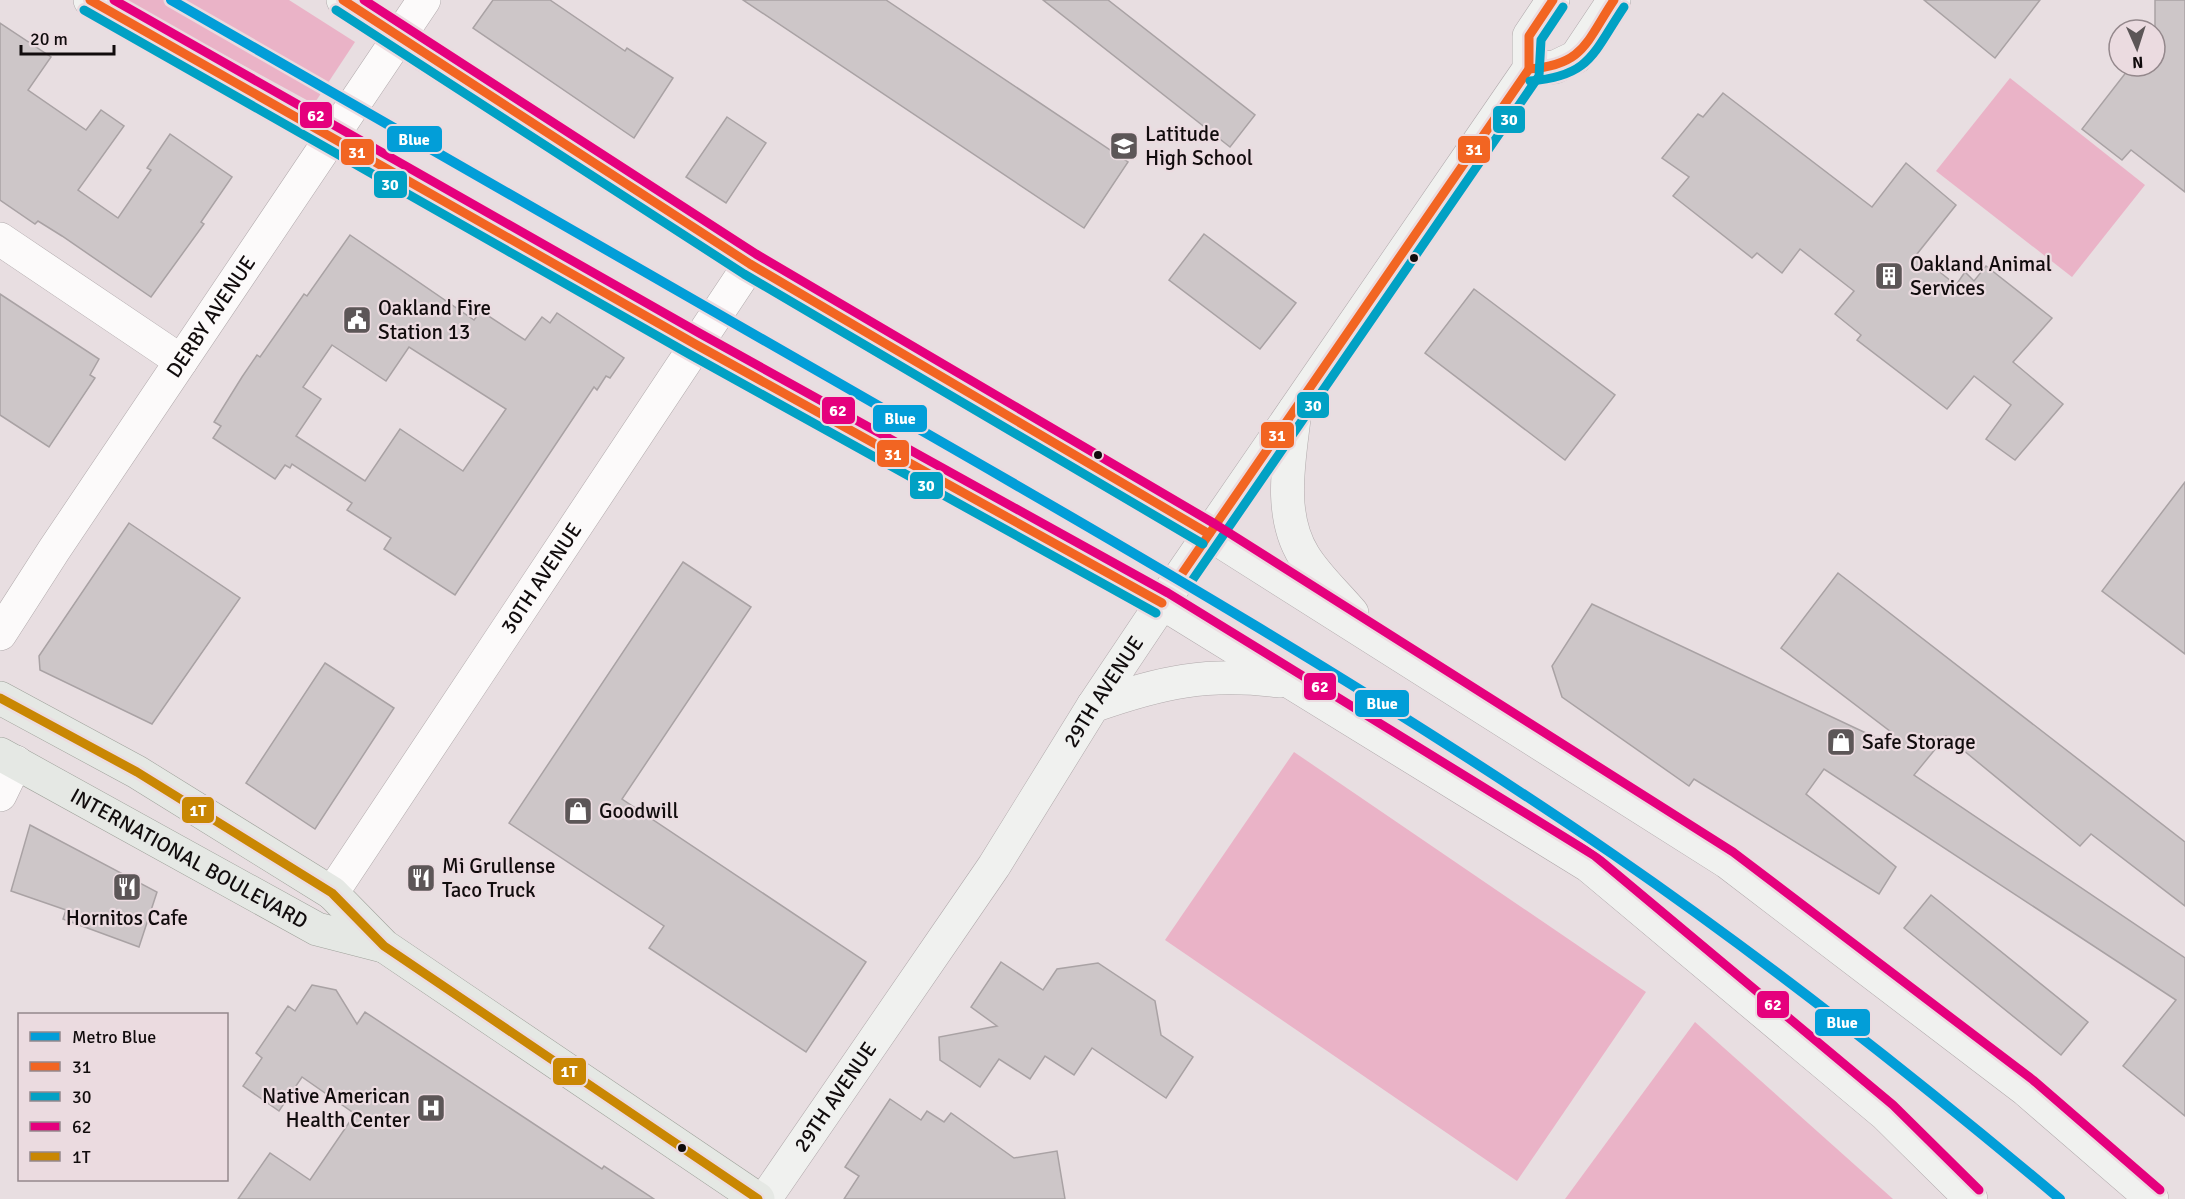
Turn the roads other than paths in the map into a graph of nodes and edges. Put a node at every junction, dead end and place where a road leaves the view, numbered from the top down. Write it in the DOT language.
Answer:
graph roads {
  1 [pos="90,0"];
  2 [pos="343,0"];
  3 [pos="424,0"];
  4 [pos="1553,0"];
  5 [pos="1614,0"];
  6 [pos="398,38"];
  7 [pos="1529,69"];
  8 [pos="332,136"];
  9 [pos="0,239"];
  10 [pos="750,264"];
  11 [pos="695,344"];
  12 [pos="181,360"];
  13 [pos="1295,408"];
  14 [pos="1209,534"];
  15 [pos="1162,603"];
  16 [pos="0,634"];
  17 [pos="1373,638"];
  18 [pos="1290,682"];
  19 [pos="0,698"];
  20 [pos="1093,706"];
  21 [pos="8,758"];
  22 [pos="0,795"];
  23 [pos="332,893"];
  24 [pos="384,946"];
  25 [pos="758,1199"];
  26 [pos="765,1199"];
  27 [pos="1971,1199"];
  28 [pos="2152,1199"];
  1 -- 8 [label="main road"];
  2 -- 6 [label="main road"];
  3 -- 6 [label="street, DERBY AVENUE"];
  4 -- 7 [label="main road"];
  5 -- 7 [label="main road"];
  6 -- 8 [label="street, DERBY AVENUE"];
  6 -- 10 [label="main road"];
  7 -- 13 [label="main road, 29TH AVENUE"];
  8 -- 11 [label="main road"];
  8 -- 12 [label="street, DERBY AVENUE"];
  9 -- 12 [label="street"];
  10 -- 11 [label="street, 30TH AVENUE"];
  10 -- 14 [label="main road"];
  11 -- 15 [label="main road"];
  11 -- 23 [label="street, 30TH AVENUE"];
  12 -- 16 [label="street, DERBY AVENUE"];
  13 -- 14 [label="main road, 29TH AVENUE"];
  13 -- 17 [label="main road"];
  14 -- 15 [label="main road, 29TH AVENUE"];
  14 -- 17 [label="main road"];
  15 -- 18 [label="main road"];
  15 -- 20 [label="main road, 29TH AVENUE"];
  17 -- 28 [label="main road"];
  18 -- 20 [label="main road"];
  18 -- 27 [label="main road"];
  19 -- 23 [label="main road, INTERNATIONAL BOULEVARD"];
  20 -- 26 [label="main road, 29TH AVENUE"];
  21 -- 22 [label="street"];
  21 -- 24 [label="main road, INTERNATIONAL BOULEVARD"];
  23 -- 24 [label="main road, INTERNATIONAL BOULEVARD"];
  24 -- 25 [label="main road, INTERNATIONAL BOULEVARD"];
}
